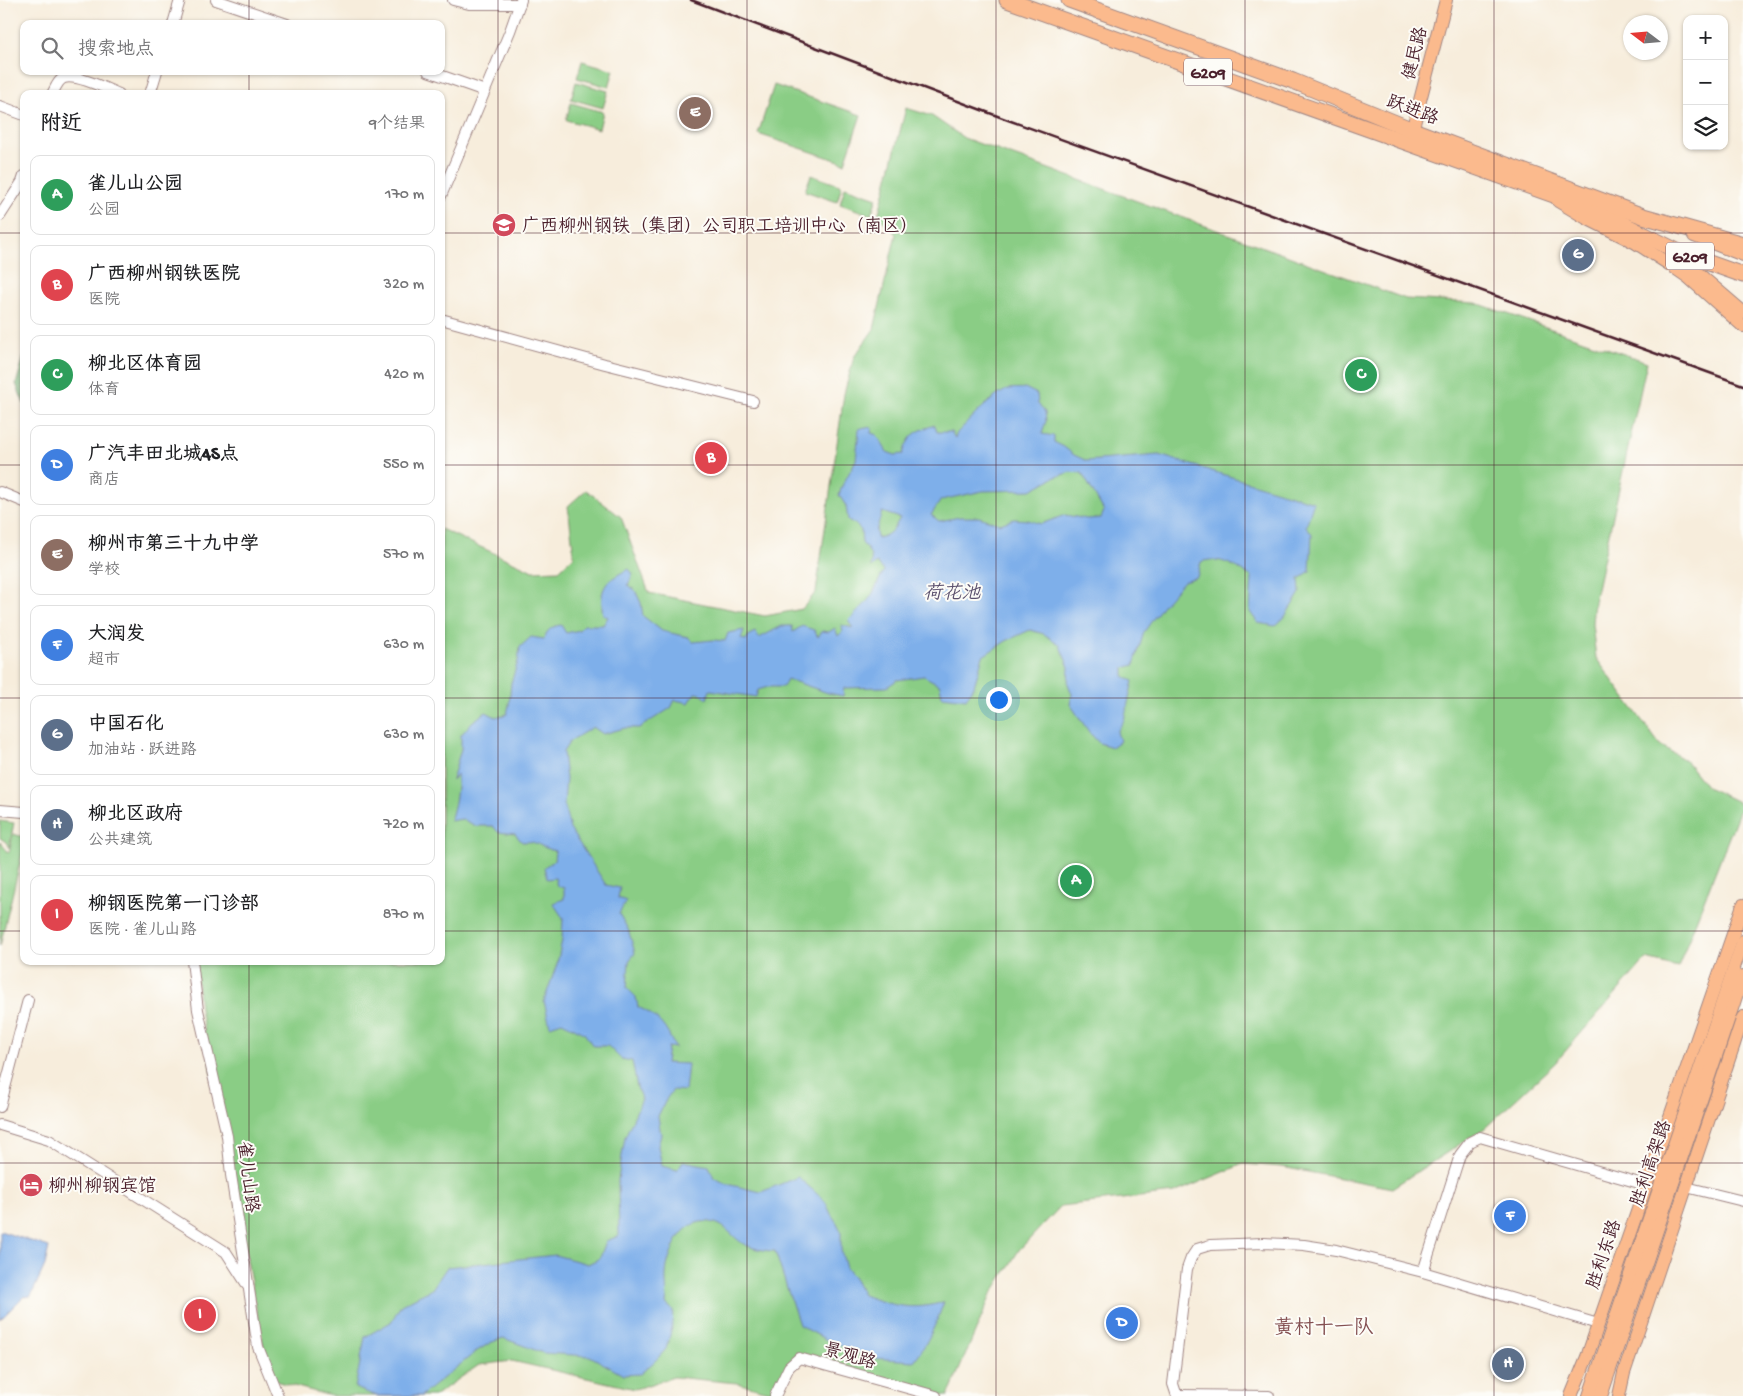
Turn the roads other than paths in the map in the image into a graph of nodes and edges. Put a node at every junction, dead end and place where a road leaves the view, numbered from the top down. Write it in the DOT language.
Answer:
graph roads {
  1 [pos="180,0"];
  2 [pos="216,0"];
  3 [pos="453,0"];
  4 [pos="1007,0"];
  5 [pos="1069,0"];
  6 [pos="1438,0"];
  7 [pos="1446,0"];
  8 [pos="521,2"];
  9 [pos="174,20"];
  10 [pos="275,20"];
  11 [pos="156,75"];
  12 [pos="440,75"];
  13 [pos="54,90"];
  14 [pos="109,90"];
  15 [pos="151,90"];
  16 [pos="485,90"];
  17 [pos="0,106"];
  18 [pos="20,114"];
  19 [pos="1407,135"];
  20 [pos="20,185"];
  21 [pos="445,186"];
  22 [pos="0,216"];
  23 [pos="1644,216"];
  24 [pos="1640,236"];
  25 [pos="1743,244"];
  26 [pos="1743,255"];
  27 [pos="1743,276"];
  28 [pos="1743,312"];
  29 [pos="445,320"];
  30 [pos="1743,326"];
  31 [pos="753,401"];
  32 [pos="0,492"];
  33 [pos="20,500"];
  34 [pos="0,810"];
  35 [pos="20,812"];
  36 [pos="1743,905"];
  37 [pos="1743,941"];
  38 [pos="192,965"];
  39 [pos="1743,976"];
  40 [pos="28,1000"];
  41 [pos="1743,1017"];
  42 [pos="0,1107"];
  43 [pos="0,1125"];
  44 [pos="1646,1185"];
  45 [pos="1686,1187"];
  46 [pos="1743,1201"];
  47 [pos="1423,1272"];
  48 [pos="249,1288"];
  49 [pos="1598,1324"];
  50 [pos="1587,1357"];
  51 [pos="278,1396"];
  52 [pos="775,1396"];
  53 [pos="936,1396"];
  54 [pos="1177,1396"];
  55 [pos="1269,1396"];
  56 [pos="1570,1396"];
  57 [pos="1577,1396"];
  58 [pos="1589,1396"];
  59 [pos="1601,1396"];
  60 [pos="1617,1396"];
  1 -- 9 [label="street"];
  2 -- 10 [label="street"];
  3 -- 8 [label="street"];
  4 -- 19 [label="highway, 跃进路 / G209"];
  5 -- 19 [label="highway, 跃进路 / G209"];
  6 -- 19 [label="main road, 健民路"];
  7 -- 19 [label="main road, 健民路"];
  8 -- 16 [label="street"];
  11 -- 15 [label="street"];
  12 -- 16 [label="street"];
  13 -- 14 [label="street"];
  16 -- 21 [label="street"];
  17 -- 18 [label="street"];
  19 -- 23 [label="highway, 跃进路 / G209"];
  19 -- 24 [label="highway, 跃进路 / G209"];
  20 -- 22 [label="street"];
  23 -- 25 [label="highway, G209"];
  23 -- 26 [label="main road, 跃进路"];
  24 -- 27 [label="highway, G209"];
  24 -- 28 [label="main road, 跃进路"];
  24 -- 30 [label="main road"];
  29 -- 31 [label="street"];
  32 -- 33 [label="street"];
  34 -- 35 [label="street"];
  36 -- 44 [label="main road, 胜利东路"];
  37 -- 58 [label="main road, 胜利高架路"];
  38 -- 48 [label="street, 雀儿山路"];
  39 -- 59 [label="main road, 胜利高架路"];
  40 -- 42 [label="street"];
  41 -- 45 [label="main road"];
  43 -- 48 [label="street"];
  44 -- 47 [label="street"];
  44 -- 49 [label="main road, 胜利东路"];
  45 -- 46 [label="street"];
  45 -- 60 [label="main road"];
  47 -- 49 [label="street"];
  47 -- 54 [label="street"];
  48 -- 51 [label="street, 雀儿山路"];
  49 -- 50 [label="main road, 胜利东路"];
  50 -- 56 [label="main road, 胜利东路"];
  50 -- 57 [label="main road"];
  52 -- 53 [label="street, 景观路"];
  54 -- 55 [label="street"];
}
